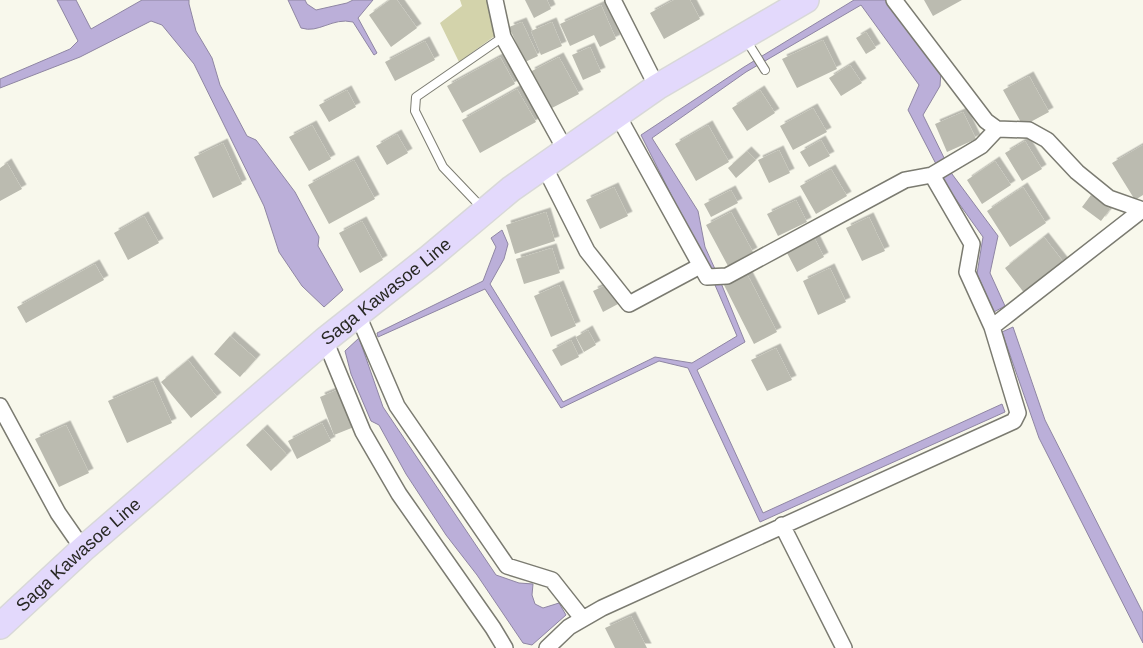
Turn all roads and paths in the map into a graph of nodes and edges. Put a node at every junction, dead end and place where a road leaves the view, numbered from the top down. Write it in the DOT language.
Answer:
graph roads {
  1 [pos="495,0"];
  2 [pos="612,0"];
  3 [pos="806,0"];
  4 [pos="894,0"];
  5 [pos="503,37"];
  6 [pos="750,45"];
  7 [pos="765,70"];
  8 [pos="657,87"];
  9 [pos="617,114"];
  10 [pos="996,129"];
  11 [pos="566,151"];
  12 [pos="544,166"];
  13 [pos="932,175"];
  14 [pos="484,210"];
  15 [pos="1143,210"];
  16 [pos="700,266"];
  17 [pos="357,314"];
  18 [pos="992,327"];
  19 [pos="325,340"];
  20 [pos="0,406"];
  21 [pos="782,526"];
  22 [pos="82,550"];
  23 [pos="582,618"];
  24 [pos="0,626"];
  25 [pos="505,648"];
  26 [pos="547,648"];
  27 [pos="844,648"];
  1 -- 5 [label="street"];
  2 -- 8 [label="street"];
  3 -- 6 [label="main road, Saga Kawasoe Line"];
  4 -- 10 [label="street"];
  5 -- 11 [label="street"];
  5 -- 14 [label="lane"];
  6 -- 7 [label="lane"];
  6 -- 8 [label="main road, Saga Kawasoe Line"];
  8 -- 9 [label="main road, Saga Kawasoe Line"];
  9 -- 11 [label="main road, Saga Kawasoe Line"];
  9 -- 16 [label="street"];
  10 -- 13 [label="street"];
  10 -- 15 [label="street"];
  11 -- 12 [label="main road, Saga Kawasoe Line"];
  12 -- 14 [label="main road, Saga Kawasoe Line"];
  12 -- 16 [label="street"];
  13 -- 16 [label="street"];
  13 -- 18 [label="street"];
  14 -- 17 [label="main road, Saga Kawasoe Line"];
  15 -- 18 [label="street"];
  17 -- 19 [label="main road, Saga Kawasoe Line"];
  17 -- 23 [label="street"];
  18 -- 21 [label="street"];
  19 -- 22 [label="main road, Saga Kawasoe Line"];
  19 -- 25 [label="street"];
  20 -- 22 [label="street"];
  21 -- 23 [label="street"];
  21 -- 27 [label="street"];
  22 -- 24 [label="main road, Saga Kawasoe Line"];
  23 -- 26 [label="street"];
}
